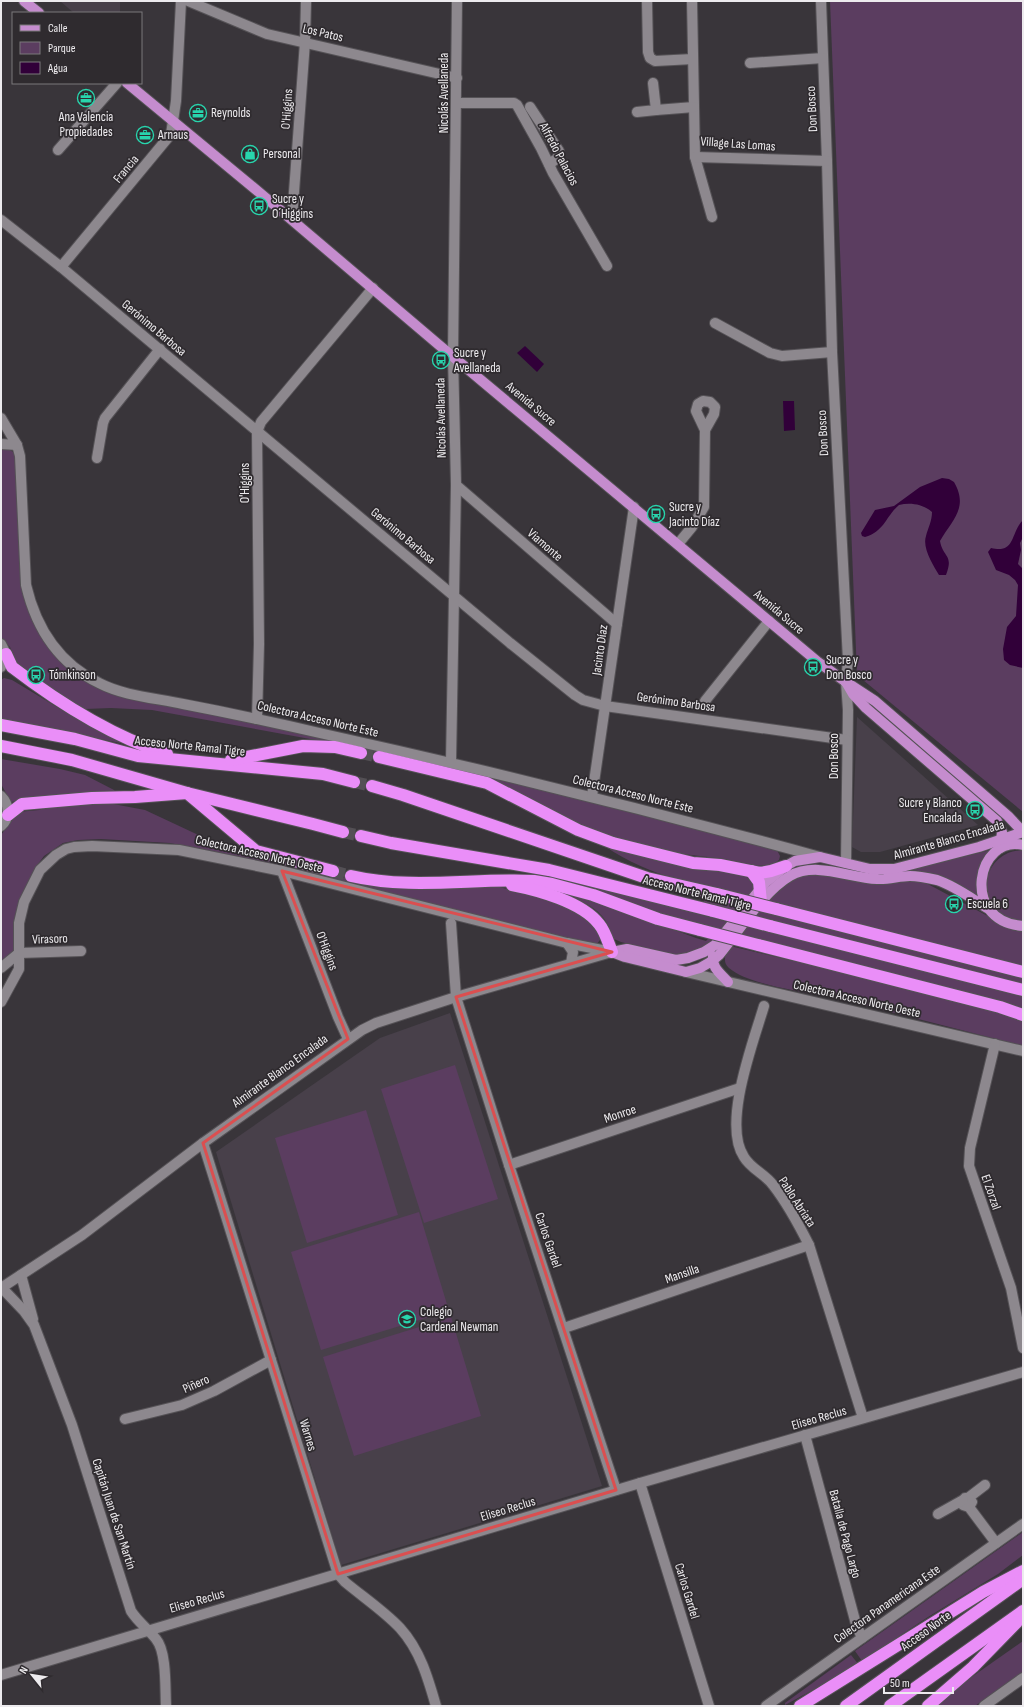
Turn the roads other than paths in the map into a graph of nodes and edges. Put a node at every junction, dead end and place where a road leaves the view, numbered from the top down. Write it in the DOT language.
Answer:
graph roads {
  1 [pos="24,1"];
  2 [pos="181,1"];
  3 [pos="188,1"];
  4 [pos="306,1"];
  5 [pos="458,1"];
  6 [pos="647,1"];
  7 [pos="692,1"];
  8 [pos="820,1"];
  9 [pos="38,12"];
  10 [pos="305,42"];
  11 [pos="823,58"];
  12 [pos="693,59"];
  13 [pos="750,63"];
  14 [pos="457,78"];
  15 [pos="653,83"];
  16 [pos="116,84"];
  17 [pos="128,84"];
  18 [pos="458,103"];
  19 [pos="530,107"];
  20 [pos="694,107"];
  21 [pos="656,110"];
  22 [pos="637,112"];
  23 [pos="174,122"];
  24 [pos="58,150"];
  25 [pos="695,157"];
  26 [pos="828,161"];
  27 [pos="549,164"];
  28 [pos="712,217"];
  29 [pos="292,219"];
  30 [pos="1,220"];
  31 [pos="607,266"];
  32 [pos="61,267"];
  33 [pos="372,288"];
  34 [pos="715,323"];
  35 [pos="160,349"];
  36 [pos="832,352"];
  37 [pos="454,356"];
  38 [pos="1,418"];
  39 [pos="705,430"];
  40 [pos="258,432"];
  41 [pos="1,444"];
  42 [pos="17,445"];
  43 [pos="97,458"];
  44 [pos="456,485"];
  45 [pos="634,507"];
  46 [pos="678,544"];
  47 [pos="454,596"];
  48 [pos="769,621"];
  49 [pos="616,624"];
  50 [pos="4,649"];
  51 [pos="1,667"];
  52 [pos="846,682"];
  53 [pos="705,701"];
  54 [pos="606,706"];
  55 [pos="257,718"];
  56 [pos="1,725"];
  57 [pos="847,740"];
  58 [pos="1,746"];
  59 [pos="361,752"];
  60 [pos="379,757"];
  61 [pos="187,761"];
  62 [pos="451,762"];
  63 [pos="218,763"];
  64 [pos="354,782"];
  65 [pos="372,786"];
  66 [pos="187,793"];
  67 [pos="1,796"];
  68 [pos="592,796"];
  69 [pos="8,815"];
  70 [pos="1,826"];
  71 [pos="342,832"];
  72 [pos="1023,832"];
  73 [pos="360,836"];
  74 [pos="1003,843"];
  75 [pos="1023,845"];
  76 [pos="820,857"];
  77 [pos="846,863"];
  78 [pos="786,866"];
  79 [pos="282,871"];
  80 [pos="333,871"];
  81 [pos="750,871"];
  82 [pos="351,876"];
  83 [pos="487,880"];
  84 [pos="760,896"];
  85 [pos="987,908"];
  86 [pos="451,923"];
  87 [pos="1023,926"];
  88 [pos="567,943"];
  89 [pos="715,945"];
  90 [pos="81,951"];
  91 [pos="612,952"];
  92 [pos="19,953"];
  93 [pos="712,961"];
  94 [pos="571,963"];
  95 [pos="1,968"];
  96 [pos="686,972"];
  97 [pos="1023,972"];
  98 [pos="728,982"];
  99 [pos="1023,990"];
  100 [pos="456,997"];
  101 [pos="1,1002"];
  102 [pos="764,1006"];
  103 [pos="1023,1015"];
  104 [pos="348,1039"];
  105 [pos="995,1044"];
  106 [pos="1023,1051"];
  107 [pos="740,1088"];
  108 [pos="203,1142"];
  109 [pos="509,1165"];
  110 [pos="809,1245"];
  111 [pos="21,1275"];
  112 [pos="1,1288"];
  113 [pos="34,1325"];
  114 [pos="564,1328"];
  115 [pos="1023,1348"];
  116 [pos="271,1360"];
  117 [pos="1023,1372"];
  118 [pos="863,1418"];
  119 [pos="125,1419"];
  120 [pos="805,1435"];
  121 [pos="640,1483"];
  122 [pos="985,1485"];
  123 [pos="616,1490"];
  124 [pos="966,1501"];
  125 [pos="938,1514"];
  126 [pos="1023,1524"];
  127 [pos="996,1543"];
  128 [pos="1023,1571"];
  129 [pos="338,1574"];
  130 [pos="1023,1579"];
  131 [pos="1023,1611"];
  132 [pos="1023,1616"];
  133 [pos="147,1630"];
  134 [pos="862,1638"];
  135 [pos="1,1675"];
  136 [pos="1023,1678"];
  137 [pos="166,1706"];
  138 [pos="436,1706"];
  139 [pos="709,1706"];
  140 [pos="766,1706"];
  141 [pos="800,1706"];
  142 [pos="846,1706"];
  143 [pos="890,1706"];
  144 [pos="928,1706"];
  145 [pos="984,1706"];
  1 -- 9 [label="main road"];
  2 -- 23 [label="street, Francia"];
  3 -- 10 [label="street, Los Patos"];
  4 -- 10 [label="street, O'Higgins"];
  5 -- 14 [label="street, Nicolás Avellaneda"];
  6 -- 12 [label="street"];
  7 -- 12 [label="street, Village Las Lomas"];
  8 -- 11 [label="street, Don Bosco"];
  10 -- 14 [label="street, Los Patos"];
  10 -- 29 [label="street, O'Higgins"];
  11 -- 13 [label="street"];
  11 -- 26 [label="street, Don Bosco"];
  12 -- 20 [label="street, Village Las Lomas"];
  14 -- 18 [label="street, Nicolás Avellaneda"];
  15 -- 21 [label="street"];
  16 -- 24 [label="street"];
  17 -- 23 [label="main road, Avenida Sucre"];
  18 -- 27 [label="street, Alfredo Palacios"];
  18 -- 37 [label="street, Nicolás Avellaneda"];
  19 -- 27 [label="street"];
  20 -- 21 [label="street"];
  20 -- 25 [label="street, Village Las Lomas"];
  21 -- 22 [label="street"];
  23 -- 29 [label="main road, Avenida Sucre"];
  23 -- 32 [label="street, Francia"];
  25 -- 26 [label="street, Village Las Lomas"];
  25 -- 28 [label="street"];
  26 -- 36 [label="street, Don Bosco"];
  27 -- 31 [label="street, Alfredo Palacios"];
  29 -- 33 [label="main road, Avenida Sucre"];
  30 -- 32 [label="street, Gerónimo Barbosa"];
  32 -- 35 [label="street, Gerónimo Barbosa"];
  33 -- 37 [label="main road, Avenida Sucre"];
  33 -- 40 [label="street, O'Higgins"];
  34 -- 36 [label="street"];
  35 -- 40 [label="street, Gerónimo Barbosa"];
  35 -- 43 [label="street"];
  36 -- 52 [label="street, Don Bosco"];
  37 -- 44 [label="street, Nicolás Avellaneda"];
  37 -- 45 [label="main road, Avenida Sucre"];
  38 -- 42 [label="street, Colectora Acceso Norte Este"];
  39 -- 46 [label="street"];
  40 -- 47 [label="street, Gerónimo Barbosa"];
  40 -- 55 [label="street, O'Higgins"];
  41 -- 42 [label="street"];
  42 -- 55 [label="street, Colectora Acceso Norte Este"];
  44 -- 47 [label="street, Nicolás Avellaneda"];
  44 -- 49 [label="street, Viamonte"];
  45 -- 46 [label="main road, Avenida Sucre"];
  45 -- 49 [label="street, Jacinto Díaz"];
  46 -- 48 [label="main road, Avenida Sucre"];
  47 -- 54 [label="street, Gerónimo Barbosa"];
  47 -- 62 [label="street, Nicolás Avellaneda"];
  48 -- 52 [label="main road, Avenida Sucre"];
  48 -- 53 [label="street"];
  49 -- 54 [label="street, Jacinto Díaz"];
  50 -- 51 [label="street"];
  50 -- 61 [label="highway"];
  52 -- 57 [label="street, Don Bosco"];
  52 -- 72 [label="main road, Avenida Sucre"];
  52 -- 74 [label="main road, Avenida Sucre"];
  54 -- 57 [label="street, Gerónimo Barbosa"];
  54 -- 68 [label="street, Jacinto Díaz"];
  55 -- 62 [label="street, Colectora Acceso Norte Este"];
  56 -- 61 [label="highway, Acceso Norte Ramal Tigre"];
  57 -- 77 [label="street, Don Bosco"];
  58 -- 66 [label="highway"];
  59 -- 63 [label="highway"];
  60 -- 81 [label="highway"];
  61 -- 63 [label="highway, Acceso Norte Ramal Tigre"];
  62 -- 68 [label="street, Colectora Acceso Norte Este"];
  63 -- 64 [label="highway, Acceso Norte Ramal Tigre"];
  65 -- 97 [label="highway, Acceso Norte Ramal Tigre, bridge"];
  66 -- 69 [label="highway"];
  66 -- 71 [label="highway"];
  66 -- 80 [label="highway"];
  67 -- 69 [label="street"];
  68 -- 76 [label="street, Colectora Acceso Norte Este"];
  69 -- 70 [label="street"];
  72 -- 74 [label="main road, Almirante Blanco Encalada"];
  73 -- 99 [label="highway, Acceso Norte Ramal Tigre, bridge"];
  74 -- 75 [label="main road"];
  74 -- 77 [label="main road, Almirante Blanco Encalada"];
  74 -- 85 [label="main road"];
  76 -- 77 [label="main road, Almirante Blanco Encalada"];
  76 -- 78 [label="main road, Almirante Blanco Encalada"];
  78 -- 81 [label="highway"];
  78 -- 84 [label="main road, Almirante Blanco Encalada"];
  79 -- 88 [label="street, Colectora Acceso Norte Oeste"];
  79 -- 92 [label="street, Colectora Acceso Norte Oeste"];
  79 -- 104 [label="street, O'Higgins"];
  81 -- 84 [label="highway"];
  82 -- 83 [label="highway"];
  83 -- 91 [label="highway"];
  83 -- 103 [label="highway, bridge"];
  84 -- 85 [label="main road, Almirante Blanco Encalada"];
  84 -- 89 [label="main road, Almirante Blanco Encalada"];
  84 -- 93 [label="main road, Almirante Blanco Encalada"];
  85 -- 87 [label="main road, Almirante Blanco Encalada"];
  86 -- 100 [label="street"];
  88 -- 91 [label="street, Colectora Acceso Norte Oeste"];
  88 -- 94 [label="street"];
  89 -- 91 [label="main road, Almirante Blanco Encalada"];
  89 -- 93 [label="main road"];
  90 -- 92 [label="street, Virasoro"];
  91 -- 94 [label="street, Almirante Blanco Encalada"];
  91 -- 96 [label="main road"];
  92 -- 95 [label="street"];
  92 -- 101 [label="street, Colectora Acceso Norte Oeste"];
  93 -- 96 [label="main road, Almirante Blanco Encalada"];
  93 -- 98 [label="main road"];
  94 -- 100 [label="street, Almirante Blanco Encalada"];
  96 -- 98 [label="street, Colectora Acceso Norte Oeste"];
  98 -- 105 [label="street, Colectora Acceso Norte Oeste"];
  100 -- 104 [label="street, Almirante Blanco Encalada"];
  100 -- 109 [label="street, Carlos Gardel"];
  102 -- 107 [label="street, Pablo Abriata"];
  104 -- 108 [label="street, Almirante Blanco Encalada"];
  105 -- 106 [label="street, Colectora Acceso Norte Oeste"];
  105 -- 115 [label="street, El Zorzal"];
  107 -- 109 [label="street, Monroe"];
  107 -- 110 [label="street, Pablo Abriata"];
  108 -- 111 [label="street, Almirante Blanco Encalada"];
  108 -- 116 [label="street, Warnes"];
  109 -- 114 [label="street, Carlos Gardel"];
  110 -- 114 [label="street, Mansilla"];
  110 -- 118 [label="street, Pablo Abriata"];
  111 -- 112 [label="street, Almirante Blanco Encalada"];
  111 -- 113 [label="street, Capitán Juan de San Martín"];
  112 -- 113 [label="street, Capitán Juan de San Martín"];
  113 -- 133 [label="street, Capitán Juan de San Martín"];
  114 -- 123 [label="street, Carlos Gardel"];
  116 -- 119 [label="street, Piñero"];
  116 -- 129 [label="street, Warnes"];
  117 -- 118 [label="street, Eliseo Reclus"];
  118 -- 120 [label="street, Eliseo Reclus"];
  120 -- 121 [label="street, Eliseo Reclus"];
  120 -- 134 [label="street, Batalla de Pago Largo"];
  121 -- 123 [label="street, Eliseo Reclus"];
  121 -- 139 [label="street, Carlos Gardel"];
  122 -- 124 [label="street"];
  123 -- 129 [label="street, Eliseo Reclus"];
  124 -- 125 [label="street"];
  124 -- 127 [label="street"];
  126 -- 127 [label="street, Colectora Panamericana Este"];
  127 -- 134 [label="street, Colectora Panamericana Este"];
  128 -- 141 [label="highway"];
  129 -- 133 [label="street, Eliseo Reclus"];
  129 -- 138 [label="street, Warnes"];
  130 -- 142 [label="highway, Acceso Norte"];
  131 -- 143 [label="highway"];
  132 -- 144 [label="highway"];
  133 -- 135 [label="street, Eliseo Reclus"];
  133 -- 137 [label="street, Capitán Juan de San Martín"];
  134 -- 140 [label="street, Colectora Panamericana Este"];
  136 -- 145 [label="street"];
}
